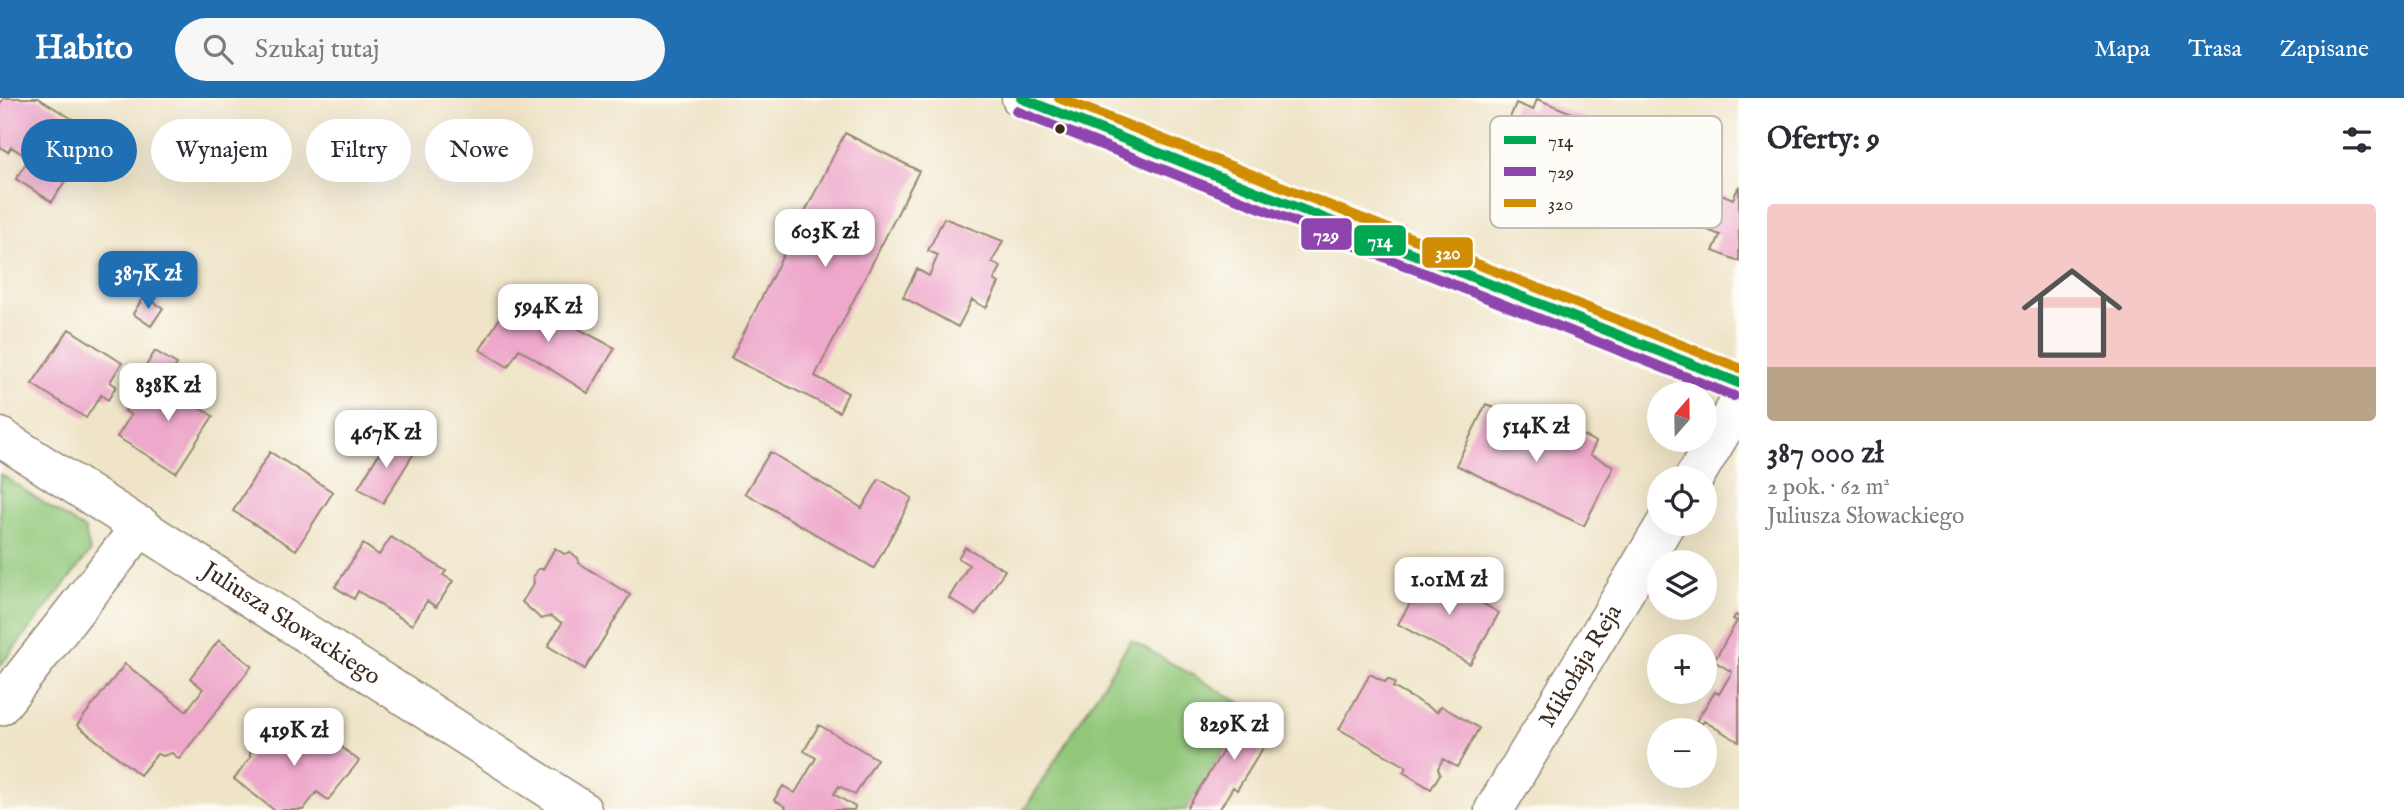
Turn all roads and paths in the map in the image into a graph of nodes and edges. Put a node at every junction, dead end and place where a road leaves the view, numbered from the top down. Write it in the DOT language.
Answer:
graph roads {
  1 [pos="1021,98"];
  2 [pos="1739,383"];
  3 [pos="1739,403"];
  4 [pos="0,437"];
  5 [pos="1701,466"];
  6 [pos="141,526"];
  7 [pos="1659,536"];
  8 [pos="0,706"];
  9 [pos="582,810"];
  10 [pos="1494,810"];
  1 -- 2 [label="street"];
  3 -- 5 [label="street"];
  4 -- 6 [label="street, Juliusza Słowackiego"];
  6 -- 8 [label="street"];
  6 -- 9 [label="street, Juliusza Słowackiego"];
  7 -- 10 [label="street, Mikołaja Reja"];
}
